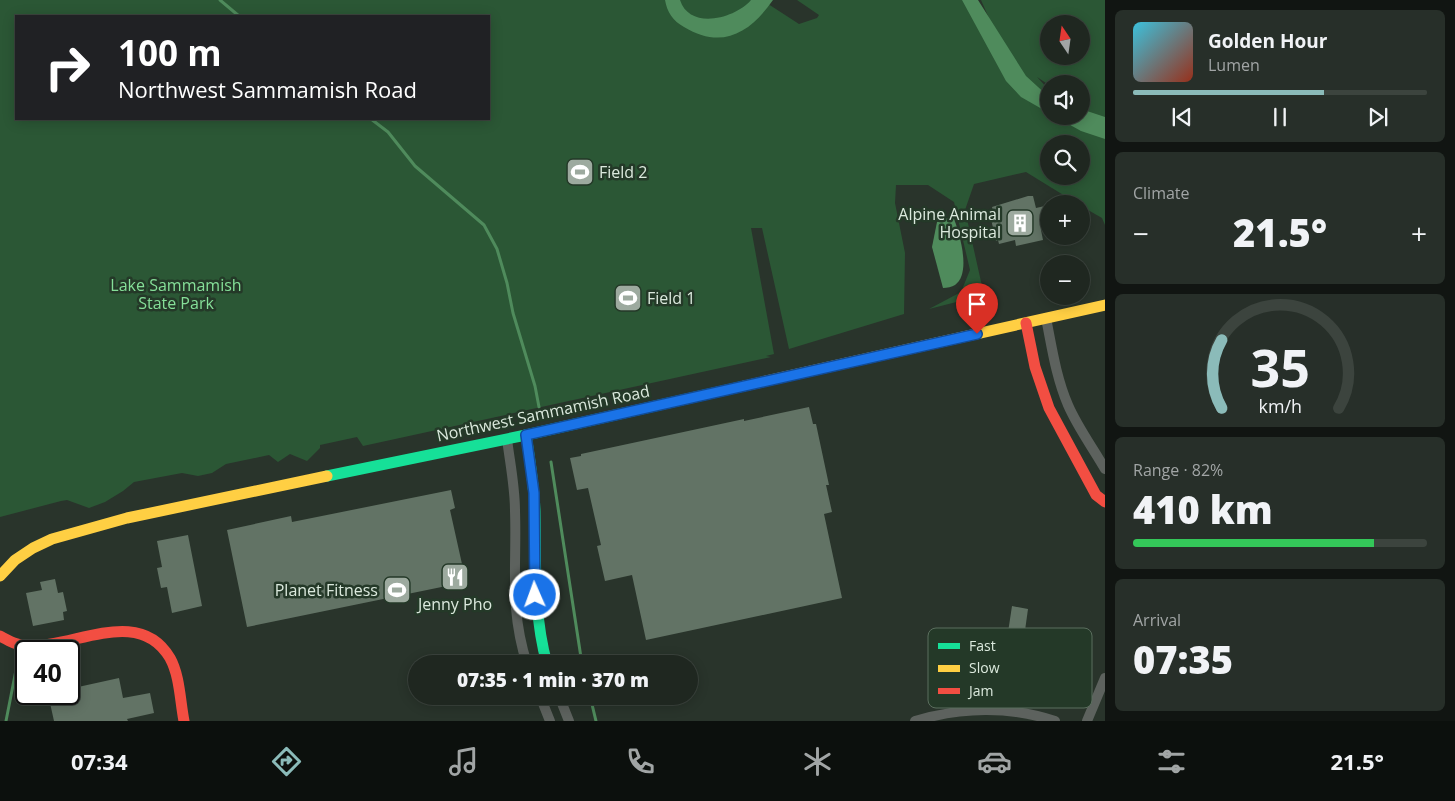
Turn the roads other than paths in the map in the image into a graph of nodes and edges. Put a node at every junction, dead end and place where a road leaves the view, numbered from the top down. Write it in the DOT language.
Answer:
graph roads {
  1 [pos="1105,305"];
  2 [pos="1046,318"];
  3 [pos="1026,323"];
  4 [pos="526,435"];
  5 [pos="507,439"];
  6 [pos="1105,469"];
  7 [pos="1105,502"];
  8 [pos="0,576"];
  9 [pos="0,636"];
  10 [pos="525,655"];
  11 [pos="544,655"];
  12 [pos="1105,678"];
  13 [pos="544,705"];
  14 [pos="563,705"];
  15 [pos="184,721"];
  16 [pos="550,721"];
  17 [pos="569,721"];
  18 [pos="915,721"];
  19 [pos="1055,721"];
  20 [pos="1087,721"];
  1 -- 2 [label="main road, Northwest Sammamish Road"];
  2 -- 3 [label="main road, Northwest Sammamish Road"];
  2 -- 6 [label="street"];
  3 -- 4 [label="main road, Northwest Sammamish Road"];
  3 -- 7 [label="main road"];
  4 -- 5 [label="main road, Northwest Sammamish Road"];
  4 -- 11 [label="main road"];
  5 -- 8 [label="main road, Northwest Sammamish Road"];
  5 -- 10 [label="street"];
  9 -- 15 [label="main road"];
  12 -- 20 [label="street"];
  13 -- 16 [label="street"];
  14 -- 17 [label="street"];
  18 -- 19 [label="street"];
}
